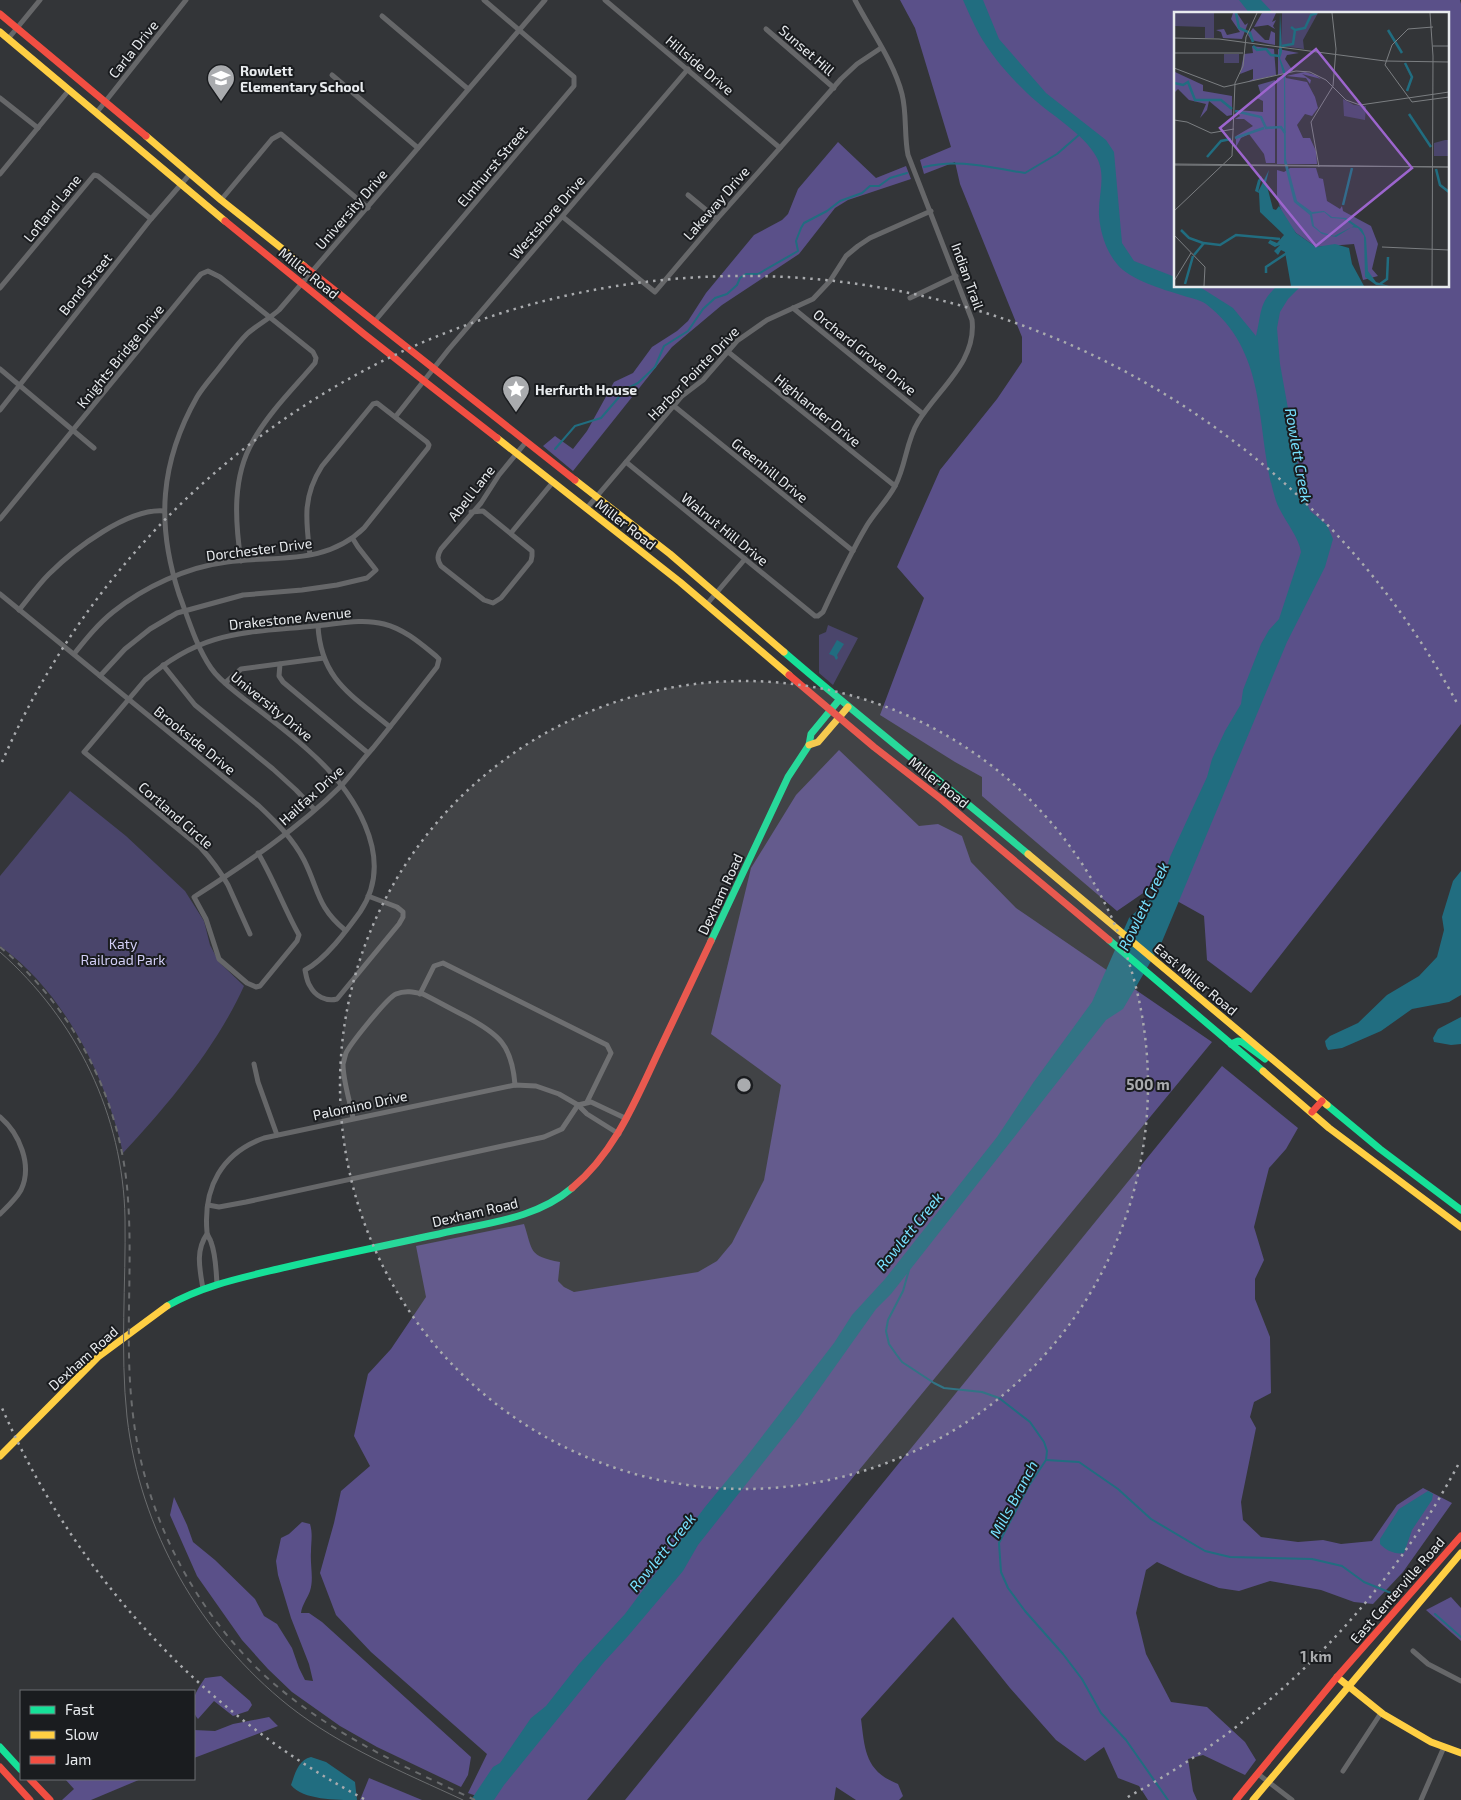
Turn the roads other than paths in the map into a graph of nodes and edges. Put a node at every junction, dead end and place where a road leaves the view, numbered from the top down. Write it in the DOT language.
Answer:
graph roads {
  1 [pos="40,0"];
  2 [pos="186,0"];
  3 [pos="484,0"];
  4 [pos="545,0"];
  5 [pos="605,0"];
  6 [pos="854,0"];
  7 [pos="0,14"];
  8 [pos="382,16"];
  9 [pos="17,28"];
  10 [pos="766,29"];
  11 [pos="519,30"];
  12 [pos="0,32"];
  13 [pos="8,39"];
  14 [pos="881,48"];
  15 [pos="688,69"];
  16 [pos="332,75"];
  17 [pos="834,88"];
  18 [pos="468,89"];
  19 [pos="69,90"];
  20 [pos="0,98"];
  21 [pos="106,102"];
  22 [pos="97,112"];
  23 [pos="38,128"];
  24 [pos="418,148"];
  25 [pos="780,148"];
  26 [pos="0,174"];
  27 [pos="190,174"];
  28 [pos="181,185"];
  29 [pos="688,195"];
  30 [pos="221,200"];
  31 [pos="368,208"];
  32 [pos="931,211"];
  33 [pos="563,217"];
  34 [pos="717,219"];
  35 [pos="151,220"];
  36 [pos="311,272"];
  37 [pos="956,276"];
  38 [pos="302,283"];
  39 [pos="0,288"];
  40 [pos="910,298"];
  41 [pos="793,308"];
  42 [pos="271,318"];
  43 [pos="374,322"];
  44 [pos="727,351"];
  45 [pos="0,369"];
  46 [pos="433,369"];
  47 [pos="424,380"];
  48 [pos="19,385"];
  49 [pos="478,405"];
  50 [pos="674,406"];
  51 [pos="0,410"];
  52 [pos="923,414"];
  53 [pos="396,416"];
  54 [pos="470,416"];
  55 [pos="73,431"];
  56 [pos="522,440"];
  57 [pos="94,448"];
  58 [pos="514,450"];
  59 [pos="626,462"];
  60 [pos="553,482"];
  61 [pos="894,486"];
  62 [pos="596,497"];
  63 [pos="586,509"];
  64 [pos="164,511"];
  65 [pos="471,512"];
  66 [pos="0,518"];
  67 [pos="511,533"];
  68 [pos="353,539"];
  69 [pos="853,551"];
  70 [pos="310,555"];
  71 [pos="745,559"];
  72 [pos="241,561"];
  73 [pos="174,578"];
  74 [pos="716,593"];
  75 [pos="0,594"];
  76 [pos="707,604"];
  77 [pos="20,610"];
  78 [pos="185,610"];
  79 [pos="810,613"];
  80 [pos="318,626"];
  81 [pos="199,645"];
  82 [pos="74,654"];
  83 [pos="324,658"];
  84 [pos="439,663"];
  85 [pos="163,664"];
  86 [pos="280,664"];
  87 [pos="100,676"];
  88 [pos="225,683"];
  89 [pos="128,700"];
  90 [pos="839,700"];
  91 [pos="848,707"];
  92 [pos="831,709"];
  93 [pos="840,717"];
  94 [pos="390,727"];
  95 [pos="809,745"];
  96 [pos="84,752"];
  97 [pos="368,753"];
  98 [pos="341,786"];
  99 [pos="314,809"];
  100 [pos="286,833"];
  101 [pos="258,853"];
  102 [pos="224,878"];
  103 [pos="368,896"];
  104 [pos="345,930"];
  105 [pos="250,934"];
  106 [pos="420,994"];
  107 [pos="1231,1044"];
  108 [pos="1275,1062"];
  109 [pos="254,1064"];
  110 [pos="515,1085"];
  111 [pos="1322,1101"];
  112 [pos="587,1102"];
  113 [pos="578,1105"];
  114 [pos="1312,1112"];
  115 [pos="0,1117"];
  116 [pos="353,1118"];
  117 [pos="627,1119"];
  118 [pos="619,1134"];
  119 [pos="277,1135"];
  120 [pos="208,1205"];
  121 [pos="1461,1210"];
  122 [pos="0,1214"];
  123 [pos="1461,1227"];
  124 [pos="207,1234"];
  125 [pos="217,1284"];
  126 [pos="203,1289"];
  127 [pos="0,1456"];
  128 [pos="1461,1536"];
  129 [pos="1461,1552"];
  130 [pos="1412,1651"];
  131 [pos="1337,1677"];
  132 [pos="1461,1681"];
  133 [pos="1348,1686"];
  134 [pos="1381,1713"];
  135 [pos="0,1747"];
  136 [pos="1444,1747"];
  137 [pos="1461,1754"];
  138 [pos="0,1768"];
  139 [pos="20,1769"];
  140 [pos="1343,1771"];
  141 [pos="1258,1774"];
  142 [pos="31,1780"];
  143 [pos="1268,1782"];
  144 [pos="21,1790"];
  145 [pos="30,1800"];
  146 [pos="50,1800"];
  147 [pos="1236,1800"];
  148 [pos="1253,1800"];
  149 [pos="1292,1800"];
  150 [pos="1420,1800"];
  1 -- 9 [label="street"];
  2 -- 21 [label="street, Carla Drive"];
  3 -- 11 [label="street, Elmhurst Street"];
  4 -- 11 [label="street, University Drive"];
  5 -- 15 [label="street, Hillside Drive"];
  6 -- 14 [label="street, Indian Trail"];
  7 -- 9 [label="main road, Miller Road"];
  8 -- 18 [label="street"];
  9 -- 13 [label="street"];
  9 -- 21 [label="main road, Miller Road"];
  10 -- 17 [label="street, Sunset Hill"];
  11 -- 18 [label="street, University Drive"];
  11 -- 43 [label="street, Elmhurst Street"];
  12 -- 13 [label="main road, Miller Road"];
  13 -- 19 [label="main road, Miller Road"];
  14 -- 17 [label="street, Lakeway Drive"];
  14 -- 32 [label="street, Indian Trail"];
  15 -- 25 [label="street, Hillside Drive"];
  15 -- 33 [label="street, Westshore Drive"];
  16 -- 24 [label="street"];
  17 -- 25 [label="street, Lakeway Drive"];
  18 -- 24 [label="street, University Drive"];
  19 -- 22 [label="main road, Miller Road"];
  19 -- 23 [label="street"];
  20 -- 23 [label="street"];
  21 -- 22 [label="street, Carla Drive"];
  21 -- 27 [label="main road, Miller Road"];
  22 -- 28 [label="main road, Miller Road"];
  23 -- 26 [label="street"];
  24 -- 31 [label="street, University Drive"];
  25 -- 34 [label="street, Lakeway Drive"];
  27 -- 28 [label="street, Bond Street"];
  27 -- 30 [label="main road, Miller Road"];
  28 -- 35 [label="street, Bond Street"];
  28 -- 38 [label="main road, Miller Road"];
  29 -- 34 [label="street"];
  30 -- 31 [label="street"];
  30 -- 36 [label="main road, Miller Road"];
  31 -- 36 [label="street, University Drive"];
  32 -- 37 [label="street, Indian Trail"];
  32 -- 41 [label="street, Harbor Pointe Drive"];
  33 -- 34 [label="street, Lakeway Drive"];
  33 -- 46 [label="street, Westshore Drive"];
  35 -- 39 [label="street, Lofland Lane"];
  35 -- 48 [label="street, Bond Street"];
  36 -- 38 [label="street, University Drive"];
  36 -- 43 [label="main road, Miller Road"];
  37 -- 40 [label="street"];
  37 -- 52 [label="street, Indian Trail"];
  38 -- 42 [label="street, University Drive"];
  38 -- 47 [label="main road, Miller Road"];
  41 -- 44 [label="street, Harbor Pointe Drive"];
  41 -- 52 [label="street, Orchard Grove Drive"];
  42 -- 55 [label="street, Knights Bridge Drive"];
  42 -- 64 [label="street, University Drive"];
  42 -- 72 [label="street"];
  43 -- 46 [label="main road, Miller Road"];
  44 -- 50 [label="street, Harbor Pointe Drive"];
  44 -- 61 [label="street, Highlander Drive"];
  45 -- 48 [label="street"];
  46 -- 47 [label="street, Westshore Drive"];
  46 -- 49 [label="main road, Miller Road"];
  47 -- 53 [label="street"];
  47 -- 54 [label="main road, Miller Road"];
  48 -- 51 [label="street, Bond Street"];
  48 -- 55 [label="street"];
  49 -- 54 [label="main road"];
  49 -- 56 [label="main road, Miller Road"];
  50 -- 59 [label="street, Harbor Pointe Drive"];
  50 -- 69 [label="street, Greenhill Drive"];
  52 -- 61 [label="street, Indian Trail"];
  53 -- 68 [label="street, Dorchester Drive"];
  53 -- 70 [label="street"];
  54 -- 58 [label="main road, Miller Road"];
  55 -- 57 [label="street"];
  55 -- 66 [label="street, Knights Bridge Drive"];
  56 -- 58 [label="main road"];
  56 -- 62 [label="main road, Miller Road"];
  58 -- 60 [label="main road, Miller Road"];
  58 -- 65 [label="street, Abell Lane"];
  59 -- 62 [label="street, Harbor Pointe Drive"];
  59 -- 71 [label="street, Walnut Hill Drive"];
  60 -- 63 [label="main road, Miller Road"];
  60 -- 67 [label="street"];
  61 -- 69 [label="street, Indian Trail"];
  62 -- 63 [label="street, Harbor Pointe Drive"];
  62 -- 74 [label="main road, Miller Road"];
  63 -- 76 [label="main road, Miller Road"];
  64 -- 73 [label="street, University Drive"];
  64 -- 77 [label="street"];
  65 -- 67 [label="street"];
  65 -- 67 [label="street, Abell Lane"];
  68 -- 70 [label="street, Dorchester Drive"];
  68 -- 78 [label="street"];
  69 -- 79 [label="street, Indian Trail"];
  70 -- 72 [label="street, Dorchester Drive"];
  71 -- 74 [label="street"];
  71 -- 79 [label="street, Walnut Hill Drive"];
  72 -- 73 [label="street, Dorchester Drive"];
  73 -- 78 [label="street, University Drive"];
  73 -- 82 [label="street, Dorchester Drive"];
  74 -- 76 [label="street"];
  74 -- 90 [label="main road, Miller Road"];
  75 -- 77 [label="street, Brookside Drive"];
  76 -- 92 [label="main road, Miller Road"];
  77 -- 82 [label="street, Brookside Drive"];
  78 -- 81 [label="street, University Drive"];
  78 -- 87 [label="street"];
  80 -- 81 [label="street, Drakestone Avenue"];
  80 -- 83 [label="street"];
  80 -- 84 [label="street, Drakestone Avenue"];
  81 -- 85 [label="street, Drakestone Avenue"];
  81 -- 88 [label="street, University Drive"];
  82 -- 87 [label="street, Brookside Drive"];
  83 -- 86 [label="street"];
  83 -- 94 [label="street"];
  84 -- 94 [label="street, Hailfax Drive"];
  85 -- 89 [label="street, Drakestone Avenue"];
  85 -- 99 [label="street"];
  86 -- 88 [label="street"];
  86 -- 97 [label="street"];
  87 -- 89 [label="street, Brookside Drive"];
  88 -- 98 [label="street, University Drive"];
  89 -- 96 [label="street, Drakestone Avenue"];
  89 -- 100 [label="street, Brookside Drive"];
  90 -- 91 [label="main road, Miller Road"];
  90 -- 92 [label="main road, Dexham Road"];
  91 -- 93 [label="main road, Dexham Road"];
  91 -- 108 [label="main road, East Miller Road"];
  92 -- 93 [label="main road, Miller Road"];
  92 -- 95 [label="main road, Dexham Road"];
  93 -- 95 [label="main road, Dexham Road"];
  93 -- 107 [label="main road, Miller Road"];
  94 -- 97 [label="street, Hailfax Drive"];
  95 -- 117 [label="main road, Dexham Road"];
  96 -- 102 [label="street, Cortland Circle"];
  97 -- 98 [label="street, Hailfax Drive"];
  98 -- 99 [label="street, Hailfax Drive"];
  98 -- 103 [label="street, University Drive"];
  99 -- 100 [label="street, Hailfax Drive"];
  100 -- 101 [label="street, Hailfax Drive"];
  100 -- 104 [label="street, Brookside Drive"];
  101 -- 102 [label="street, Hailfax Drive"];
  101 -- 102 [label="street, Hailfax Drive"];
  102 -- 105 [label="street, Cortland Circle"];
  103 -- 104 [label="street, University Drive"];
  103 -- 104 [label="street, University Drive"];
  106 -- 110 [label="street"];
  106 -- 112 [label="street"];
  106 -- 116 [label="street"];
  107 -- 108 [label="main road"];
  107 -- 114 [label="main road"];
  108 -- 111 [label="main road, East Miller Road"];
  109 -- 119 [label="street"];
  110 -- 113 [label="street, Palomino Drive"];
  110 -- 116 [label="street, Palomino Drive"];
  111 -- 114 [label="main road"];
  111 -- 121 [label="main road, East Miller Road"];
  112 -- 113 [label="street"];
  112 -- 117 [label="street"];
  113 -- 118 [label="street, Palomino Drive"];
  113 -- 120 [label="street"];
  114 -- 123 [label="main road"];
  115 -- 122 [label="street"];
  116 -- 119 [label="street, Palomino Drive"];
  117 -- 118 [label="main road, Dexham Road"];
  118 -- 125 [label="main road, Dexham Road"];
  119 -- 120 [label="street, Palomino Drive"];
  120 -- 124 [label="street, Palomino Drive"];
  124 -- 125 [label="street, Palomino Drive"];
  124 -- 126 [label="street, Palomino Drive"];
  125 -- 126 [label="main road, Dexham Road"];
  126 -- 127 [label="main road, Dexham Road"];
  128 -- 131 [label="main road, East Centerville Road"];
  129 -- 133 [label="main road, East Centerville Road"];
  130 -- 132 [label="street"];
  131 -- 133 [label="main road"];
  131 -- 141 [label="main road, East Centerville Road"];
  133 -- 134 [label="main road"];
  133 -- 143 [label="main road, East Centerville Road"];
  134 -- 136 [label="main road"];
  134 -- 140 [label="street"];
  135 -- 139 [label="main road"];
  136 -- 137 [label="main road"];
  136 -- 150 [label="street"];
  138 -- 144 [label="main road"];
  141 -- 143 [label="street"];
  141 -- 147 [label="main road, East Centerville Road"];
  142 -- 144 [label="main road"];
  142 -- 146 [label="main road"];
  143 -- 148 [label="main road, East Centerville Road"];
  143 -- 149 [label="street"];
  144 -- 145 [label="main road"];
}
